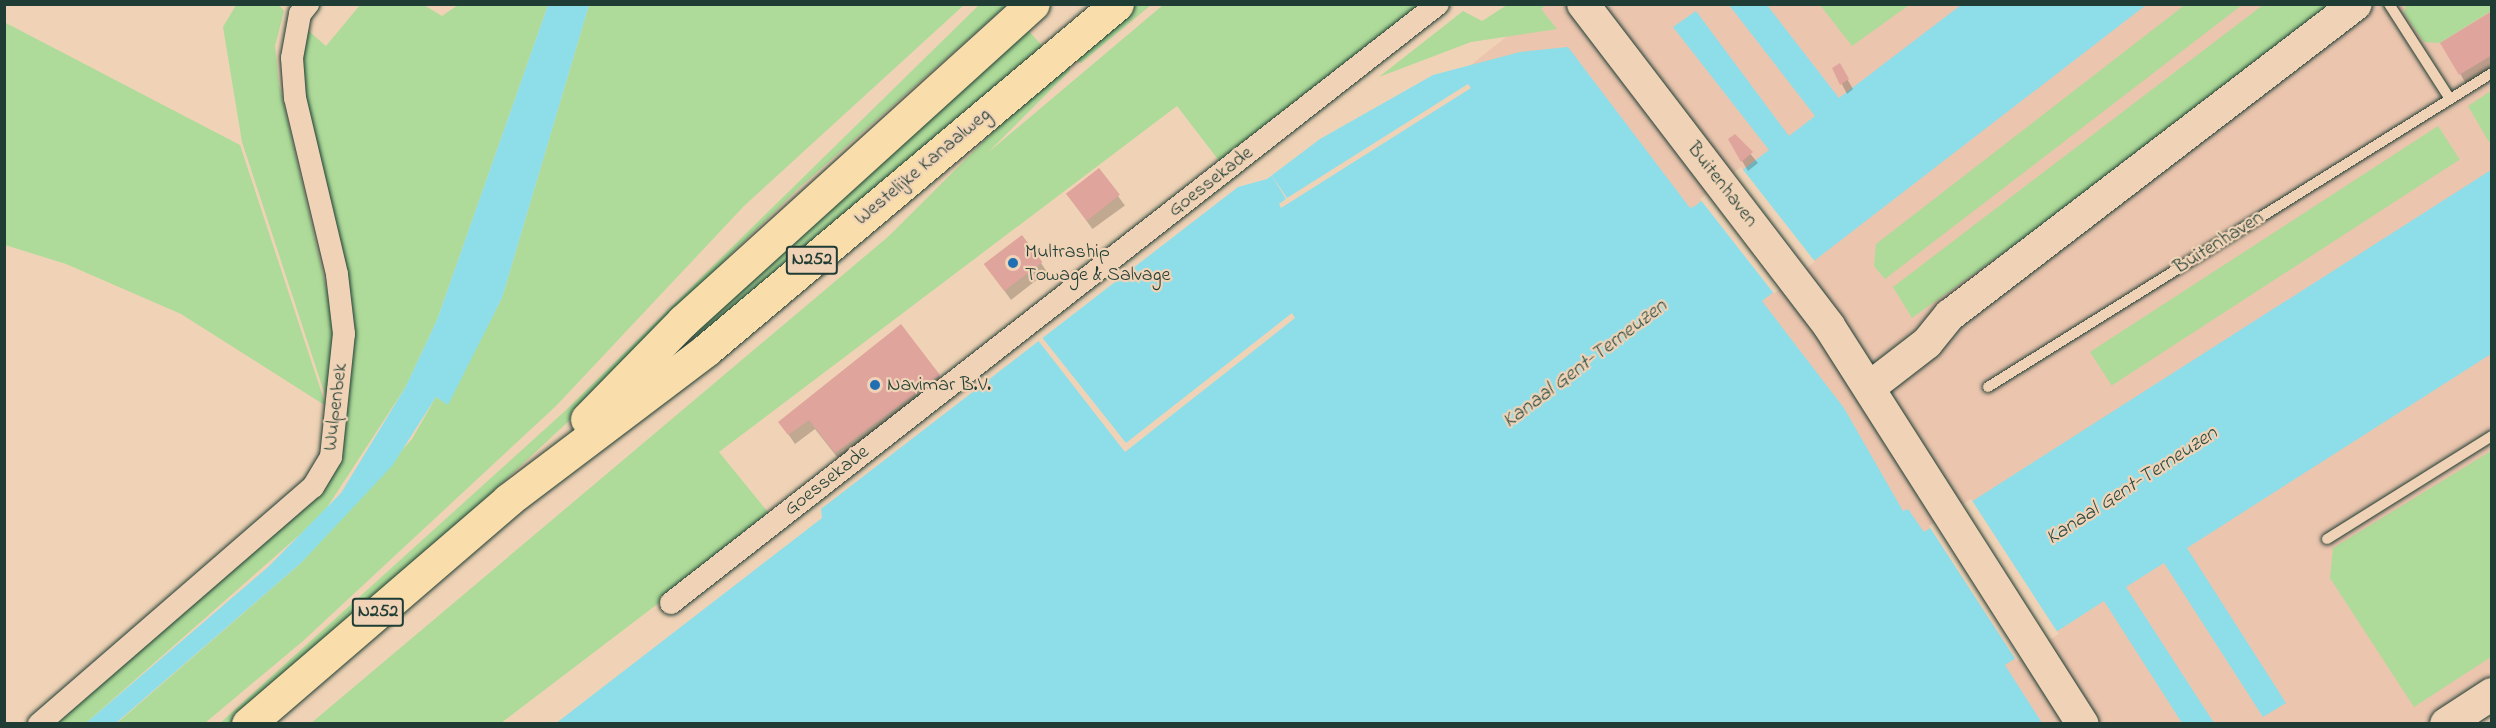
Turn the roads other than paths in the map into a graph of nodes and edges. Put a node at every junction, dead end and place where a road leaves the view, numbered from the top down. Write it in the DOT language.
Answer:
graph roads {
  1 [pos="308,4"];
  2 [pos="1034,4"];
  3 [pos="1438,4"];
  4 [pos="1583,4"];
  5 [pos="2356,4"];
  6 [pos="2389,4"];
  7 [pos="1109,6"];
  8 [pos="2492,73"];
  9 [pos="2450,99"];
  10 [pos="1864,378"];
  11 [pos="1988,387"];
  12 [pos="2492,436"];
  13 [pos="508,500"];
  14 [pos="2327,539"];
  15 [pos="671,603"];
  16 [pos="2492,694"];
  17 [pos="39,723"];
  18 [pos="248,723"];
  19 [pos="2083,723"];
  20 [pos="2446,723"];
  1 -- 17 [label="street, Wulpenbek"];
  2 -- 13 [label="main road, Westelijke Kanaalweg / N252"];
  3 -- 15 [label="street, Goessekade"];
  4 -- 10 [label="main road, Buitenhaven"];
  5 -- 10 [label="main road"];
  6 -- 9 [label="lane"];
  7 -- 13 [label="main road, Westelijke Kanaalweg / N252"];
  8 -- 9 [label="lane, Buitenhaven"];
  9 -- 11 [label="lane, Buitenhaven"];
  10 -- 19 [label="main road, Buitenhaven"];
  12 -- 14 [label="lane"];
  13 -- 18 [label="main road, Westelijke Kanaalweg / N252"];
  16 -- 20 [label="main road"];
}
